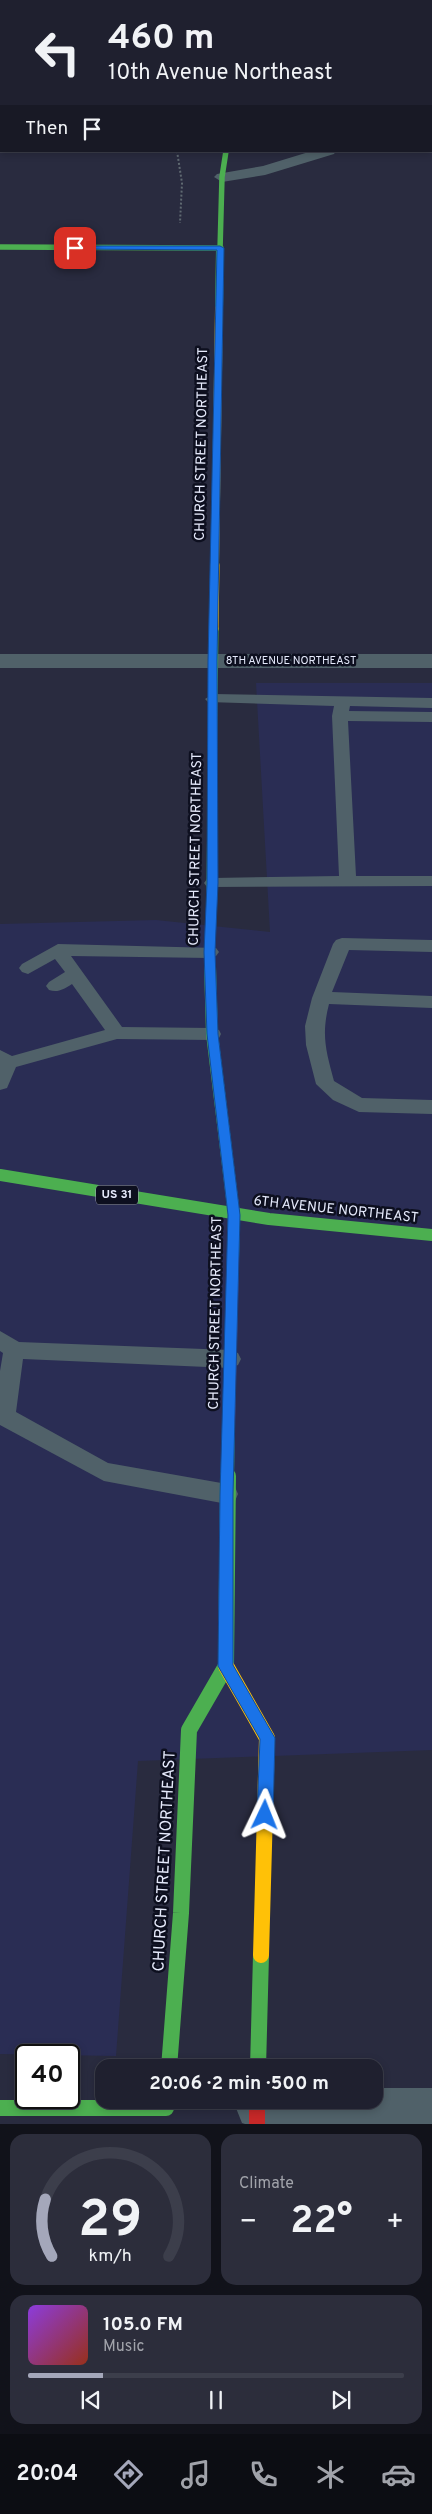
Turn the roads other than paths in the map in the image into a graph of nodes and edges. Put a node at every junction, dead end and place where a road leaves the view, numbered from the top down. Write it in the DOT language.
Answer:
graph roads {
  1 [pos="226,152"];
  2 [pos="326,152"];
  3 [pos="222,177"];
  4 [pos="0,247"];
  5 [pos="220,248"];
  6 [pos="0,661"];
  7 [pos="212,661"];
  8 [pos="432,661"];
  9 [pos="213,698"];
  10 [pos="432,703"];
  11 [pos="342,708"];
  12 [pos="432,717"];
  13 [pos="432,881"];
  14 [pos="348,882"];
  15 [pos="213,883"];
  16 [pos="432,946"];
  17 [pos="58,950"];
  18 [pos="210,952"];
  19 [pos="28,968"];
  20 [pos="75,974"];
  21 [pos="55,986"];
  22 [pos="321,998"];
  23 [pos="432,1002"];
  24 [pos="117,1033"];
  25 [pos="212,1034"];
  26 [pos="5,1059"];
  27 [pos="0,1083"];
  28 [pos="432,1107"];
  29 [pos="0,1175"];
  30 [pos="234,1215"];
  31 [pos="432,1235"];
  32 [pos="7,1344"];
  33 [pos="230,1360"];
  34 [pos="2,1416"];
  35 [pos="226,1494"];
  36 [pos="226,1666"];
  37 [pos="169,2059"];
  38 [pos="258,2059"];
  39 [pos="95,2106"];
  40 [pos="0,2108"];
  41 [pos="167,2109"];
  42 [pos="432,2109"];
  43 [pos="257,2111"];
  44 [pos="166,2124"];
  1 -- 3 [label="street, CHURCH STREET NORTHEAST"];
  2 -- 3 [label="street"];
  3 -- 5 [label="street, CHURCH STREET NORTHEAST"];
  4 -- 5 [label="street"];
  5 -- 7 [label="street, CHURCH STREET NORTHEAST"];
  6 -- 7 [label="street, 8TH AVENUE NORTHEAST"];
  7 -- 8 [label="street, 8TH AVENUE NORTHEAST"];
  7 -- 9 [label="street, CHURCH STREET NORTHEAST"];
  9 -- 11 [label="lane"];
  9 -- 15 [label="street, CHURCH STREET NORTHEAST"];
  10 -- 11 [label="lane"];
  11 -- 12 [label="lane"];
  11 -- 14 [label="lane"];
  13 -- 14 [label="lane"];
  14 -- 15 [label="lane"];
  15 -- 18 [label="street, CHURCH STREET NORTHEAST"];
  16 -- 22 [label="lane"];
  17 -- 18 [label="lane"];
  17 -- 19 [label="lane"];
  17 -- 20 [label="lane"];
  18 -- 25 [label="street, CHURCH STREET NORTHEAST"];
  20 -- 21 [label="lane"];
  20 -- 24 [label="lane"];
  22 -- 23 [label="lane"];
  22 -- 28 [label="lane"];
  24 -- 25 [label="lane"];
  24 -- 26 [label="lane"];
  25 -- 30 [label="street, CHURCH STREET NORTHEAST"];
  26 -- 27 [label="lane"];
  29 -- 30 [label="street, 6TH AVENUE NORTHEAST / US 31"];
  30 -- 31 [label="street, 6TH AVENUE NORTHEAST / US 31"];
  30 -- 33 [label="street, CHURCH STREET NORTHEAST"];
  32 -- 33 [label="lane"];
  32 -- 34 [label="lane"];
  33 -- 35 [label="street, CHURCH STREET NORTHEAST"];
  34 -- 35 [label="lane"];
  35 -- 36 [label="street, CHURCH STREET NORTHEAST"];
  36 -- 37 [label="street, CHURCH STREET NORTHEAST"];
  36 -- 38 [label="street"];
  39 -- 40 [label="street"];
  41 -- 44 [label="street"];
  42 -- 43 [label="street"];
}
